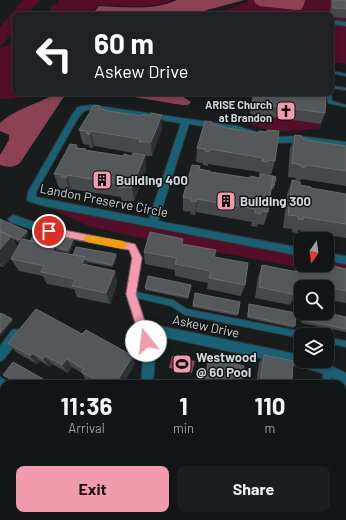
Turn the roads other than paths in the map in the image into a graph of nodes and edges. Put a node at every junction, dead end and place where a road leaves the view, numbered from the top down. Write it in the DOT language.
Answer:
graph roads {
  1 [pos="334,22"];
  2 [pos="346,24"];
  3 [pos="334,73"];
  4 [pos="346,75"];
  5 [pos="334,87"];
  6 [pos="346,89"];
  7 [pos="329,96"];
  8 [pos="346,106"];
  9 [pos="186,121"];
  10 [pos="346,144"];
  11 [pos="13,219"];
  12 [pos="153,223"];
  13 [pos="294,251"];
  14 [pos="334,258"];
  15 [pos="346,260"];
  16 [pos="131,294"];
  17 [pos="23,326"];
  18 [pos="142,327"];
  19 [pos="294,333"];
  20 [pos="334,341"];
  21 [pos="346,344"];
  22 [pos="0,355"];
  23 [pos="294,359"];
  24 [pos="324,368"];
  25 [pos="327,369"];
  26 [pos="146,380"];
  27 [pos="327,380"];
  28 [pos="344,380"];
  1 -- 2 [label="street"];
  3 -- 4 [label="lane"];
  5 -- 6 [label="lane"];
  7 -- 8 [label="lane"];
  9 -- 10 [label="street, Landon Preserve Circle"];
  9 -- 12 [label="street"];
  9 -- 12 [label="street, Landon Preserve Circle"];
  11 -- 16 [label="street"];
  12 -- 13 [label="street, Landon Preserve Circle"];
  14 -- 15 [label="street"];
  16 -- 18 [label="street"];
  16 -- 19 [label="lane"];
  17 -- 22 [label="street"];
  18 -- 23 [label="street, Askew Drive"];
  18 -- 26 [label="street"];
  20 -- 21 [label="lane"];
  24 -- 25 [label="street, Askew Drive"];
  25 -- 27 [label="lane"];
  25 -- 28 [label="street, Askew Drive"];
}
